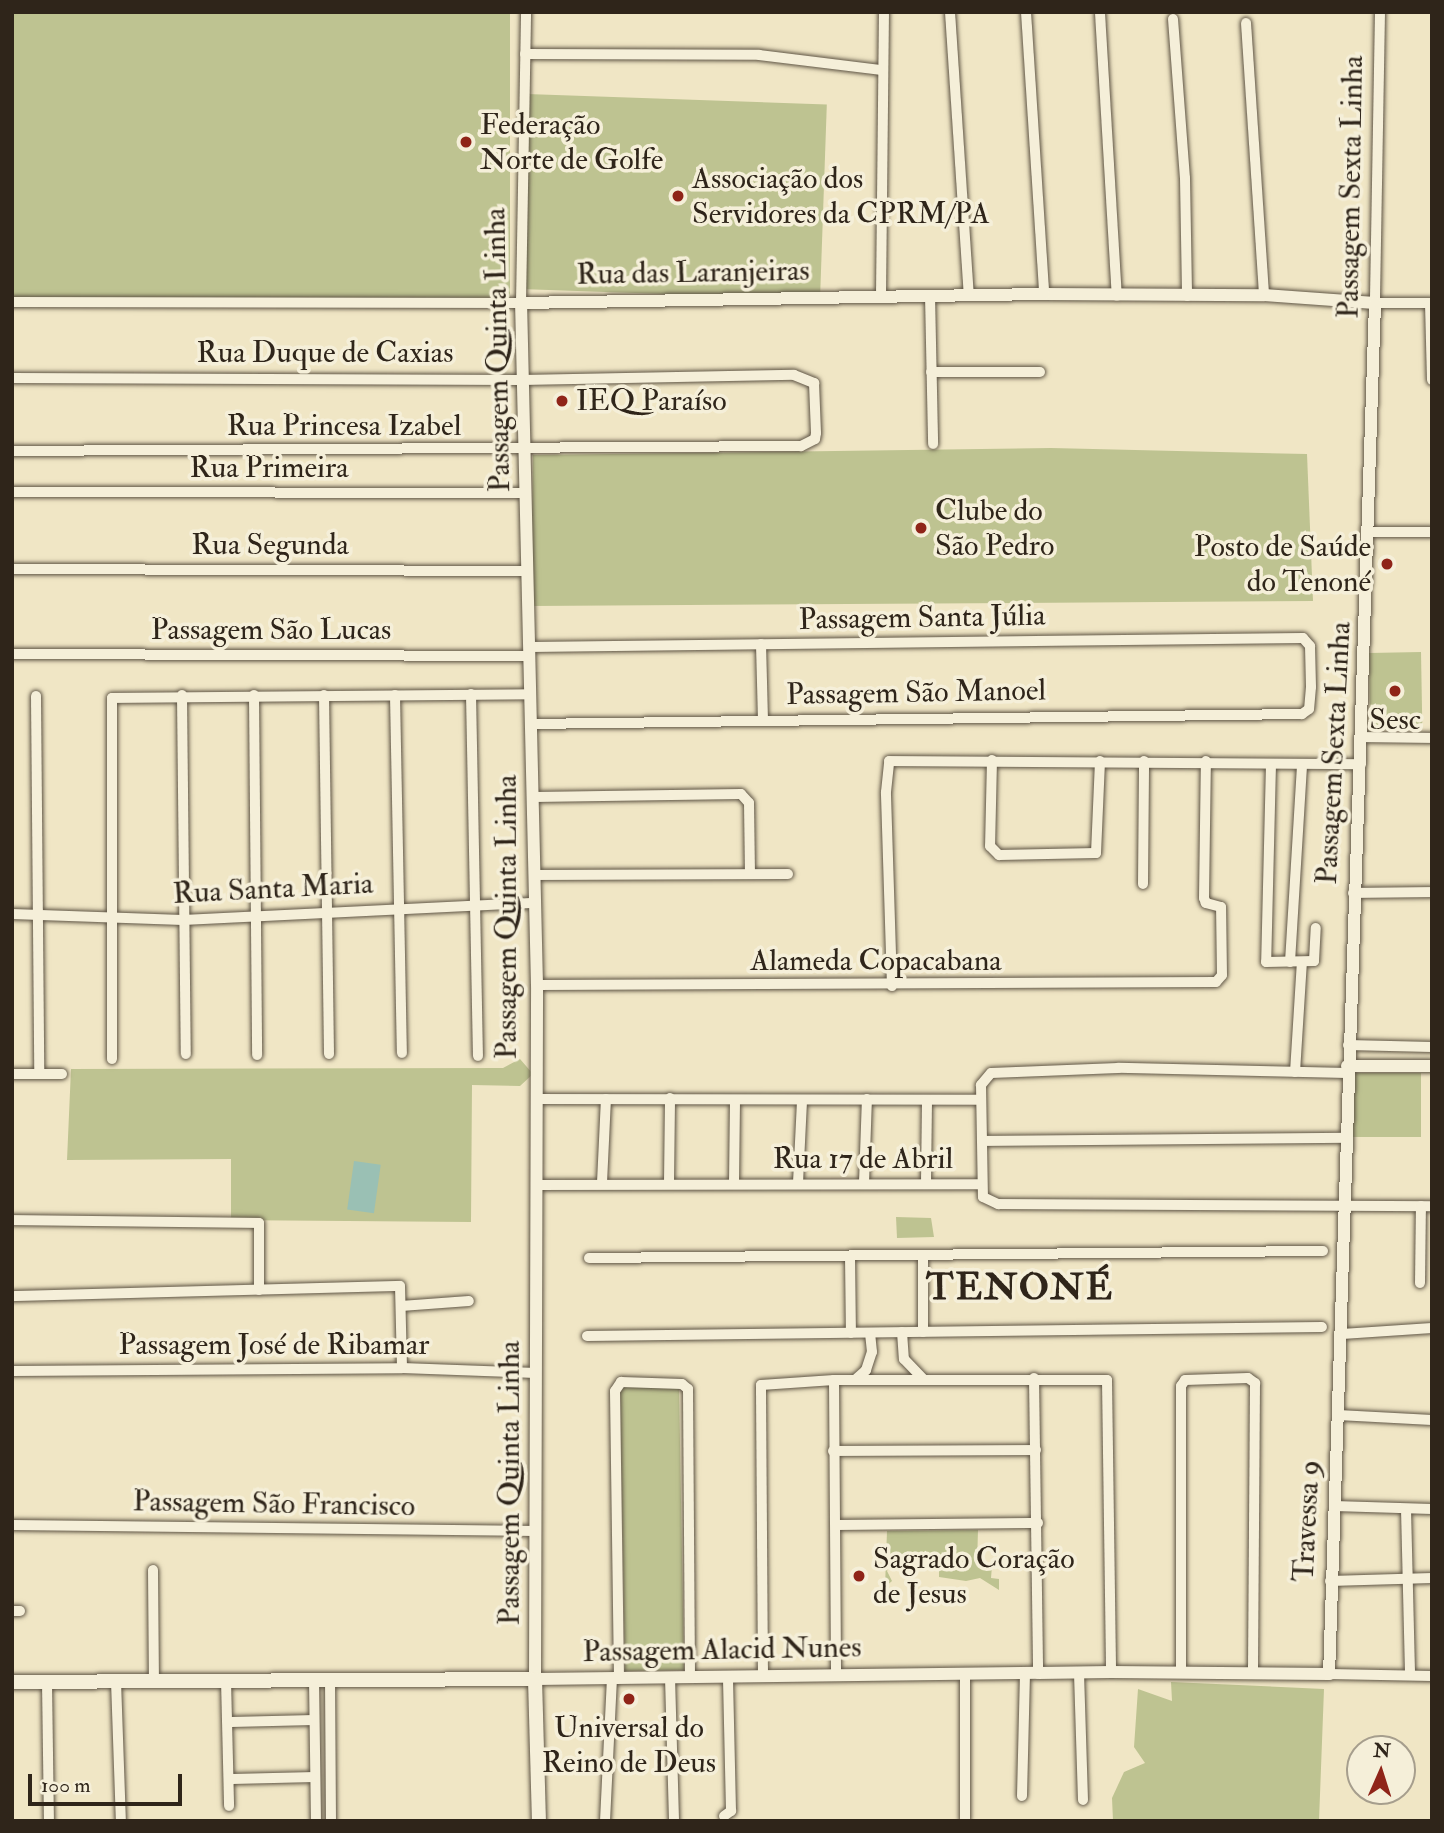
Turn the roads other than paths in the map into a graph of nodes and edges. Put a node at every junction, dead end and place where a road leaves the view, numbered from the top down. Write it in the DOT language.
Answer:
graph roads {
  1 [pos="526,12"];
  2 [pos="884,12"];
  3 [pos="950,12"];
  4 [pos="1026,12"];
  5 [pos="1380,12"];
  6 [pos="1100,13"];
  7 [pos="1173,19"];
  8 [pos="1246,23"];
  9 [pos="525,54"];
  10 [pos="882,70"];
  11 [pos="1044,294"];
  12 [pos="930,295"];
  13 [pos="969,295"];
  14 [pos="1117,295"];
  15 [pos="1264,295"];
  16 [pos="881,296"];
  17 [pos="1187,296"];
  18 [pos="12,302"];
  19 [pos="521,303"];
  20 [pos="1375,303"];
  21 [pos="1431,303"];
  22 [pos="931,372"];
  23 [pos="1040,372"];
  24 [pos="12,377"];
  25 [pos="522,380"];
  26 [pos="1432,380"];
  27 [pos="933,444"];
  28 [pos="801,446"];
  29 [pos="525,450"];
  30 [pos="12,451"];
  31 [pos="12,492"];
  32 [pos="526,493"];
  33 [pos="1370,532"];
  34 [pos="1432,532"];
  35 [pos="12,569"];
  36 [pos="528,571"];
  37 [pos="761,644"];
  38 [pos="530,652"];
  39 [pos="12,654"];
  40 [pos="471,694"];
  41 [pos="530,694"];
  42 [pos="182,695"];
  43 [pos="254,695"];
  44 [pos="324,695"];
  45 [pos="395,695"];
  46 [pos="36,696"];
  47 [pos="1302,714"];
  48 [pos="763,719"];
  49 [pos="530,724"];
  50 [pos="1363,737"];
  51 [pos="1432,738"];
  52 [pos="992,761"];
  53 [pos="1100,761"];
  54 [pos="1144,761"];
  55 [pos="1206,761"];
  56 [pos="1271,764"];
  57 [pos="1302,764"];
  58 [pos="1361,765"];
  59 [pos="534,797"];
  60 [pos="750,873"];
  61 [pos="788,874"];
  62 [pos="536,875"];
  63 [pos="1143,884"];
  64 [pos="1432,892"];
  65 [pos="1353,893"];
  66 [pos="474,903"];
  67 [pos="536,903"];
  68 [pos="398,908"];
  69 [pos="327,912"];
  70 [pos="12,914"];
  71 [pos="39,916"];
  72 [pos="111,918"];
  73 [pos="255,918"];
  74 [pos="183,920"];
  75 [pos="1316,928"];
  76 [pos="1290,962"];
  77 [pos="1302,962"];
  78 [pos="537,985"];
  79 [pos="891,986"];
  80 [pos="1348,1045"];
  81 [pos="1432,1047"];
  82 [pos="402,1053"];
  83 [pos="186,1054"];
  84 [pos="330,1054"];
  85 [pos="257,1055"];
  86 [pos="478,1056"];
  87 [pos="112,1059"];
  88 [pos="1432,1066"];
  89 [pos="1347,1069"];
  90 [pos="1295,1072"];
  91 [pos="12,1074"];
  92 [pos="39,1074"];
  93 [pos="62,1074"];
  94 [pos="670,1098"];
  95 [pos="536,1099"];
  96 [pos="606,1099"];
  97 [pos="735,1100"];
  98 [pos="802,1100"];
  99 [pos="867,1100"];
  100 [pos="927,1100"];
  101 [pos="981,1100"];
  102 [pos="1345,1138"];
  103 [pos="982,1140"];
  104 [pos="669,1182"];
  105 [pos="864,1182"];
  106 [pos="926,1182"];
  107 [pos="734,1183"];
  108 [pos="798,1183"];
  109 [pos="602,1184"];
  110 [pos="982,1184"];
  111 [pos="537,1185"];
  112 [pos="1343,1205"];
  113 [pos="1426,1206"];
  114 [pos="12,1220"];
  115 [pos="1322,1251"];
  116 [pos="923,1255"];
  117 [pos="850,1256"];
  118 [pos="589,1258"];
  119 [pos="1420,1283"];
  120 [pos="259,1290"];
  121 [pos="12,1296"];
  122 [pos="469,1301"];
  123 [pos="401,1306"];
  124 [pos="1322,1327"];
  125 [pos="1432,1328"];
  126 [pos="902,1332"];
  127 [pos="923,1332"];
  128 [pos="851,1333"];
  129 [pos="870,1333"];
  130 [pos="1342,1334"];
  131 [pos="587,1336"];
  132 [pos="402,1368"];
  133 [pos="1340,1370"];
  134 [pos="12,1371"];
  135 [pos="536,1373"];
  136 [pos="1034,1378"];
  137 [pos="923,1379"];
  138 [pos="834,1380"];
  139 [pos="855,1380"];
  140 [pos="1338,1415"];
  141 [pos="1432,1420"];
  142 [pos="1036,1450"];
  143 [pos="833,1451"];
  144 [pos="1334,1506"];
  145 [pos="1432,1508"];
  146 [pos="1406,1509"];
  147 [pos="1038,1523"];
  148 [pos="12,1525"];
  149 [pos="836,1525"];
  150 [pos="536,1531"];
  151 [pos="153,1570"];
  152 [pos="1432,1578"];
  153 [pos="1406,1579"];
  154 [pos="1330,1581"];
  155 [pos="1111,1672"];
  156 [pos="1181,1672"];
  157 [pos="1253,1672"];
  158 [pos="1079,1673"];
  159 [pos="965,1674"];
  160 [pos="1032,1674"];
  161 [pos="1329,1674"];
  162 [pos="1410,1675"];
  163 [pos="690,1676"];
  164 [pos="728,1676"];
  165 [pos="764,1676"];
  166 [pos="836,1676"];
  167 [pos="1432,1676"];
  168 [pos="670,1677"];
  169 [pos="330,1678"];
  170 [pos="615,1678"];
  171 [pos="314,1679"];
  172 [pos="535,1679"];
  173 [pos="226,1680"];
  174 [pos="116,1681"];
  175 [pos="12,1682"];
  176 [pos="47,1682"];
  177 [pos="154,1682"];
  178 [pos="314,1720"];
  179 [pos="231,1722"];
  180 [pos="315,1777"];
  181 [pos="232,1779"];
  182 [pos="1023,1796"];
  183 [pos="1083,1800"];
  184 [pos="229,1806"];
  185 [pos="724,1816"];
  186 [pos="965,1819"];
  187 [pos="49,1821"];
  188 [pos="121,1821"];
  189 [pos="316,1821"];
  190 [pos="331,1821"];
  191 [pos="539,1821"];
  192 [pos="605,1821"];
  193 [pos="674,1821"];
  1 -- 9 [label="street, Passagem Quinta Linha"];
  2 -- 10 [label="street"];
  3 -- 13 [label="street"];
  4 -- 11 [label="street"];
  5 -- 20 [label="street, Passagem Sexta Linha"];
  6 -- 14 [label="street"];
  7 -- 17 [label="street"];
  8 -- 15 [label="street"];
  9 -- 10 [label="street"];
  9 -- 19 [label="street, Passagem Quinta Linha"];
  10 -- 16 [label="street"];
  11 -- 13 [label="street, Rua das Laranjeiras"];
  11 -- 14 [label="street, Rua das Laranjeiras"];
  12 -- 13 [label="street, Rua das Laranjeiras"];
  12 -- 16 [label="street, Rua das Laranjeiras"];
  12 -- 22 [label="street"];
  14 -- 17 [label="street, Rua das Laranjeiras"];
  15 -- 17 [label="street, Rua das Laranjeiras"];
  15 -- 20 [label="street, Rua das Laranjeiras"];
  16 -- 19 [label="street, Rua das Laranjeiras"];
  18 -- 19 [label="street, Rua das Laranjeiras"];
  19 -- 25 [label="street, Passagem Quinta Linha"];
  20 -- 21 [label="street"];
  20 -- 33 [label="street, Passagem Sexta Linha"];
  21 -- 26 [label="street"];
  22 -- 23 [label="street"];
  22 -- 27 [label="street"];
  24 -- 25 [label="street, Rua Duque de Caxias"];
  25 -- 28 [label="street, Rua Duque de Caxias"];
  25 -- 29 [label="street, Passagem Quinta Linha"];
  28 -- 29 [label="street, Rua Princesa Izabel"];
  29 -- 30 [label="street, Rua Princesa Izabel"];
  29 -- 32 [label="street, Passagem Quinta Linha"];
  31 -- 32 [label="street, Rua Primeira"];
  32 -- 36 [label="street, Passagem Quinta Linha"];
  33 -- 34 [label="street"];
  33 -- 50 [label="street, Passagem Sexta Linha"];
  35 -- 36 [label="street, Rua Segunda"];
  36 -- 38 [label="street, Passagem Quinta Linha"];
  37 -- 38 [label="street, Passagem Santa Júlia"];
  37 -- 47 [label="street, Passagem Santa Júlia"];
  37 -- 48 [label="street"];
  38 -- 39 [label="street, Passagem São Lucas"];
  38 -- 41 [label="street, Passagem Quinta Linha"];
  40 -- 41 [label="street"];
  40 -- 45 [label="street"];
  40 -- 66 [label="street"];
  41 -- 49 [label="street, Passagem Quinta Linha"];
  42 -- 43 [label="street"];
  42 -- 72 [label="street"];
  42 -- 74 [label="street"];
  43 -- 44 [label="street"];
  43 -- 73 [label="street"];
  44 -- 45 [label="street"];
  44 -- 69 [label="street"];
  45 -- 68 [label="street"];
  46 -- 71 [label="street"];
  47 -- 48 [label="street, Passagem São Manoel"];
  48 -- 49 [label="street, Passagem São Manoel"];
  49 -- 59 [label="street, Passagem Quinta Linha"];
  50 -- 51 [label="street"];
  50 -- 58 [label="street, Passagem Sexta Linha"];
  52 -- 53 [label="street"];
  52 -- 53 [label="street"];
  52 -- 79 [label="street"];
  53 -- 54 [label="street"];
  54 -- 55 [label="street"];
  54 -- 63 [label="street"];
  55 -- 56 [label="street"];
  55 -- 79 [label="street, Alameda Copacabana"];
  56 -- 57 [label="street"];
  56 -- 76 [label="street"];
  57 -- 58 [label="street"];
  57 -- 76 [label="street"];
  58 -- 65 [label="street, Passagem Sexta Linha"];
  59 -- 60 [label="street"];
  59 -- 62 [label="street, Passagem Quinta Linha"];
  60 -- 61 [label="street"];
  60 -- 62 [label="street"];
  62 -- 67 [label="street, Passagem Quinta Linha"];
  64 -- 65 [label="street"];
  65 -- 80 [label="street, Passagem Sexta Linha"];
  66 -- 67 [label="street, Rua Santa Maria"];
  66 -- 68 [label="street, Rua Santa Maria"];
  66 -- 86 [label="street"];
  67 -- 78 [label="street, Passagem Quinta Linha"];
  68 -- 69 [label="street, Rua Santa Maria"];
  68 -- 82 [label="street"];
  69 -- 73 [label="street, Rua Santa Maria"];
  69 -- 84 [label="street"];
  70 -- 71 [label="street, Rua Santa Maria"];
  71 -- 72 [label="street, Rua Santa Maria"];
  71 -- 92 [label="street"];
  72 -- 74 [label="street, Rua Santa Maria"];
  72 -- 87 [label="street"];
  73 -- 74 [label="street, Rua Santa Maria"];
  73 -- 85 [label="street"];
  74 -- 83 [label="street"];
  75 -- 77 [label="street"];
  76 -- 77 [label="street"];
  77 -- 90 [label="street"];
  78 -- 79 [label="street, Alameda Copacabana"];
  78 -- 95 [label="street, Passagem Quinta Linha"];
  80 -- 81 [label="street"];
  80 -- 89 [label="street, Passagem Sexta Linha"];
  88 -- 89 [label="street"];
  89 -- 90 [label="street"];
  89 -- 102 [label="street, Passagem Sexta Linha"];
  90 -- 101 [label="street"];
  91 -- 92 [label="street"];
  92 -- 93 [label="street"];
  94 -- 96 [label="street"];
  94 -- 97 [label="street"];
  94 -- 104 [label="street"];
  95 -- 96 [label="street"];
  95 -- 111 [label="street, Passagem Quinta Linha"];
  96 -- 109 [label="street"];
  97 -- 98 [label="street"];
  97 -- 107 [label="street"];
  98 -- 99 [label="street"];
  98 -- 108 [label="street"];
  99 -- 100 [label="street"];
  99 -- 105 [label="street"];
  100 -- 101 [label="street"];
  100 -- 106 [label="street"];
  101 -- 103 [label="street"];
  102 -- 103 [label="street"];
  102 -- 112 [label="street, Passagem Sexta Linha"];
  103 -- 110 [label="street"];
  104 -- 107 [label="street, Rua 17 de Abril"];
  104 -- 109 [label="street, Rua 17 de Abril"];
  105 -- 106 [label="street, Rua 17 de Abril"];
  105 -- 108 [label="street, Rua 17 de Abril"];
  106 -- 110 [label="street, Rua 17 de Abril"];
  107 -- 108 [label="street, Rua 17 de Abril"];
  109 -- 111 [label="street, Rua 17 de Abril"];
  110 -- 112 [label="street, Rua 17 de Abril"];
  111 -- 135 [label="street, Passagem Quinta Linha"];
  112 -- 113 [label="street"];
  112 -- 130 [label="street, Passagem Sexta Linha"];
  113 -- 119 [label="street"];
  114 -- 120 [label="street"];
  115 -- 116 [label="street"];
  116 -- 117 [label="street"];
  116 -- 127 [label="street"];
  117 -- 118 [label="street"];
  117 -- 128 [label="street"];
  120 -- 121 [label="street"];
  120 -- 123 [label="street"];
  122 -- 123 [label="street"];
  123 -- 132 [label="street"];
  124 -- 127 [label="street"];
  125 -- 130 [label="street"];
  126 -- 127 [label="street"];
  126 -- 129 [label="street"];
  126 -- 137 [label="street"];
  128 -- 129 [label="street"];
  128 -- 131 [label="street"];
  129 -- 139 [label="street"];
  130 -- 133 [label="street, Passagem Sexta Linha"];
  132 -- 134 [label="street, Passagem José de Ribamar"];
  132 -- 135 [label="street, Passagem José de Ribamar"];
  133 -- 140 [label="street, Travessa 9"];
  135 -- 150 [label="street, Passagem Quinta Linha"];
  136 -- 137 [label="street"];
  136 -- 142 [label="street"];
  136 -- 155 [label="street"];
  137 -- 139 [label="street"];
  138 -- 139 [label="street"];
  138 -- 143 [label="street"];
  138 -- 165 [label="street"];
  140 -- 141 [label="street"];
  140 -- 144 [label="street, Travessa 9"];
  142 -- 143 [label="street"];
  142 -- 147 [label="street"];
  143 -- 149 [label="street"];
  144 -- 146 [label="street"];
  144 -- 154 [label="street, Travessa 9"];
  145 -- 146 [label="street"];
  146 -- 153 [label="street"];
  147 -- 149 [label="street"];
  147 -- 160 [label="street"];
  148 -- 150 [label="street, Passagem São Francisco"];
  149 -- 166 [label="street"];
  150 -- 172 [label="street, Passagem Quinta Linha"];
  151 -- 177 [label="street"];
  152 -- 153 [label="street"];
  153 -- 154 [label="street"];
  153 -- 162 [label="street"];
  154 -- 161 [label="street, Travessa 9"];
  155 -- 156 [label="street, Passagem Alacid Nunes"];
  155 -- 158 [label="street, Passagem Alacid Nunes"];
  156 -- 157 [label="street, Passagem Alacid Nunes"];
  156 -- 157 [label="street"];
  157 -- 161 [label="street, Passagem Alacid Nunes"];
  158 -- 160 [label="street, Passagem Alacid Nunes"];
  158 -- 183 [label="street"];
  159 -- 160 [label="street, Passagem Alacid Nunes"];
  159 -- 166 [label="street, Passagem Alacid Nunes"];
  159 -- 186 [label="street"];
  160 -- 182 [label="street"];
  161 -- 162 [label="street, Passagem Alacid Nunes"];
  162 -- 167 [label="street, Passagem Alacid Nunes"];
  163 -- 164 [label="street, Passagem Alacid Nunes"];
  163 -- 168 [label="street, Passagem Alacid Nunes"];
  163 -- 170 [label="street"];
  164 -- 165 [label="street, Passagem Alacid Nunes"];
  164 -- 185 [label="street"];
  165 -- 166 [label="street, Passagem Alacid Nunes"];
  168 -- 170 [label="street, Passagem Alacid Nunes"];
  168 -- 193 [label="street"];
  169 -- 171 [label="main road, Passagem Alacid Nunes"];
  169 -- 172 [label="main road, Passagem Alacid Nunes"];
  169 -- 190 [label="street"];
  170 -- 172 [label="street, Passagem Alacid Nunes"];
  170 -- 192 [label="street"];
  171 -- 173 [label="main road, Passagem Alacid Nunes"];
  171 -- 178 [label="street"];
  172 -- 191 [label="main road, Passagem Quinta Linha"];
  173 -- 177 [label="main road, Passagem Alacid Nunes"];
  173 -- 184 [label="street"];
  174 -- 176 [label="main road, Passagem Alacid Nunes"];
  174 -- 177 [label="main road, Passagem Alacid Nunes"];
  174 -- 188 [label="street"];
  175 -- 176 [label="main road, Passagem Alacid Nunes"];
  176 -- 187 [label="street"];
  178 -- 179 [label="street"];
  178 -- 180 [label="street"];
  180 -- 181 [label="street"];
  180 -- 189 [label="street"];
}
